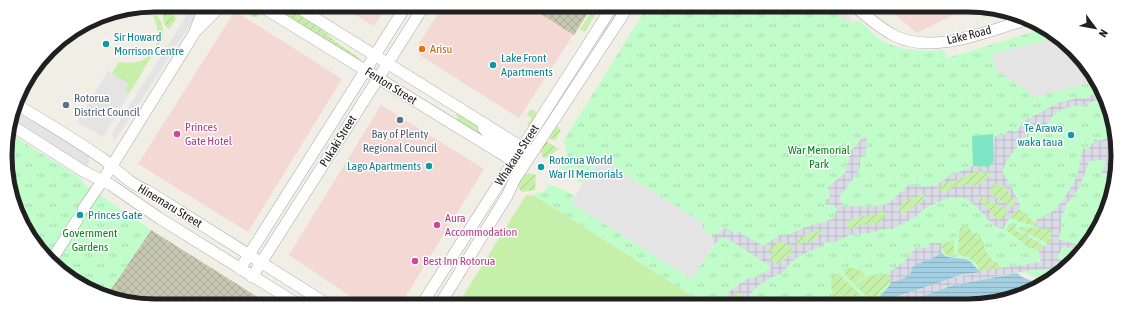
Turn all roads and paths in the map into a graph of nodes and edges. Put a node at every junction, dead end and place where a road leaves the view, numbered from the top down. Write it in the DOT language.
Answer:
graph roads {
  1 [pos="202,12"];
  2 [pos="215,12"];
  3 [pos="270,12"];
  4 [pos="304,12"];
  5 [pos="402,12"];
  6 [pos="420,12"];
  7 [pos="608,12"];
  8 [pos="625,12"];
  9 [pos="862,12"];
  10 [pos="1019,22"];
  11 [pos="195,32"];
  12 [pos="374,56"];
  13 [pos="387,64"];
  14 [pos="365,70"];
  15 [pos="377,78"];
  16 [pos="21,107"];
  17 [pos="15,128"];
  18 [pos="518,154"];
  19 [pos="528,159"];
  20 [pos="112,166"];
  21 [pos="103,180"];
  22 [pos="83,209"];
  23 [pos="76,220"];
  24 [pos="249,255"];
  25 [pos="54,257"];
  26 [pos="262,263"];
  27 [pos="240,269"];
  28 [pos="252,277"];
  29 [pos="288,299"];
  30 [pos="319,299"];
  31 [pos="425,299"];
  32 [pos="443,299"];
  1 -- 11 [label="street"];
  2 -- 11 [label="street"];
  3 -- 14 [label="street, Fenton Street"];
  4 -- 12 [label="street, Fenton Street"];
  5 -- 12 [label="street, Pukaki Street"];
  6 -- 13 [label="street, Pukaki Street"];
  7 -- 18 [label="street, Whakaue Street"];
  8 -- 19 [label="street, Whakaue Street"];
  9 -- 10 [label="street, Lake Road"];
  11 -- 20 [label="street"];
  12 -- 13 [label="street, Fenton Street"];
  12 -- 14 [label="street, Pukaki Street"];
  13 -- 15 [label="street, Pukaki Street"];
  13 -- 18 [label="street, Fenton Street"];
  14 -- 15 [label="street, Fenton Street"];
  14 -- 24 [label="street, Pukaki Street"];
  15 -- 18 [label="street, Fenton Street"];
  15 -- 26 [label="street, Pukaki Street"];
  16 -- 20 [label="street, Hinemaru Street"];
  17 -- 21 [label="street, Hinemaru Street"];
  18 -- 19 [label="street, Fenton Street"];
  18 -- 19 [label="street, Fenton Street"];
  18 -- 31 [label="street, Whakaue Street"];
  19 -- 32 [label="street, Whakaue Street"];
  20 -- 21 [label="street"];
  20 -- 24 [label="street, Hinemaru Street"];
  21 -- 22 [label="street"];
  21 -- 27 [label="street, Hinemaru Street"];
  23 -- 25 [label="street"];
  24 -- 26 [label="street, Hinemaru Street"];
  24 -- 27 [label="street, Pukaki Street"];
  26 -- 28 [label="street, Pukaki Street"];
  26 -- 30 [label="street, Hinemaru Street"];
  27 -- 28 [label="street, Hinemaru Street"];
  28 -- 29 [label="street, Hinemaru Street"];
}
